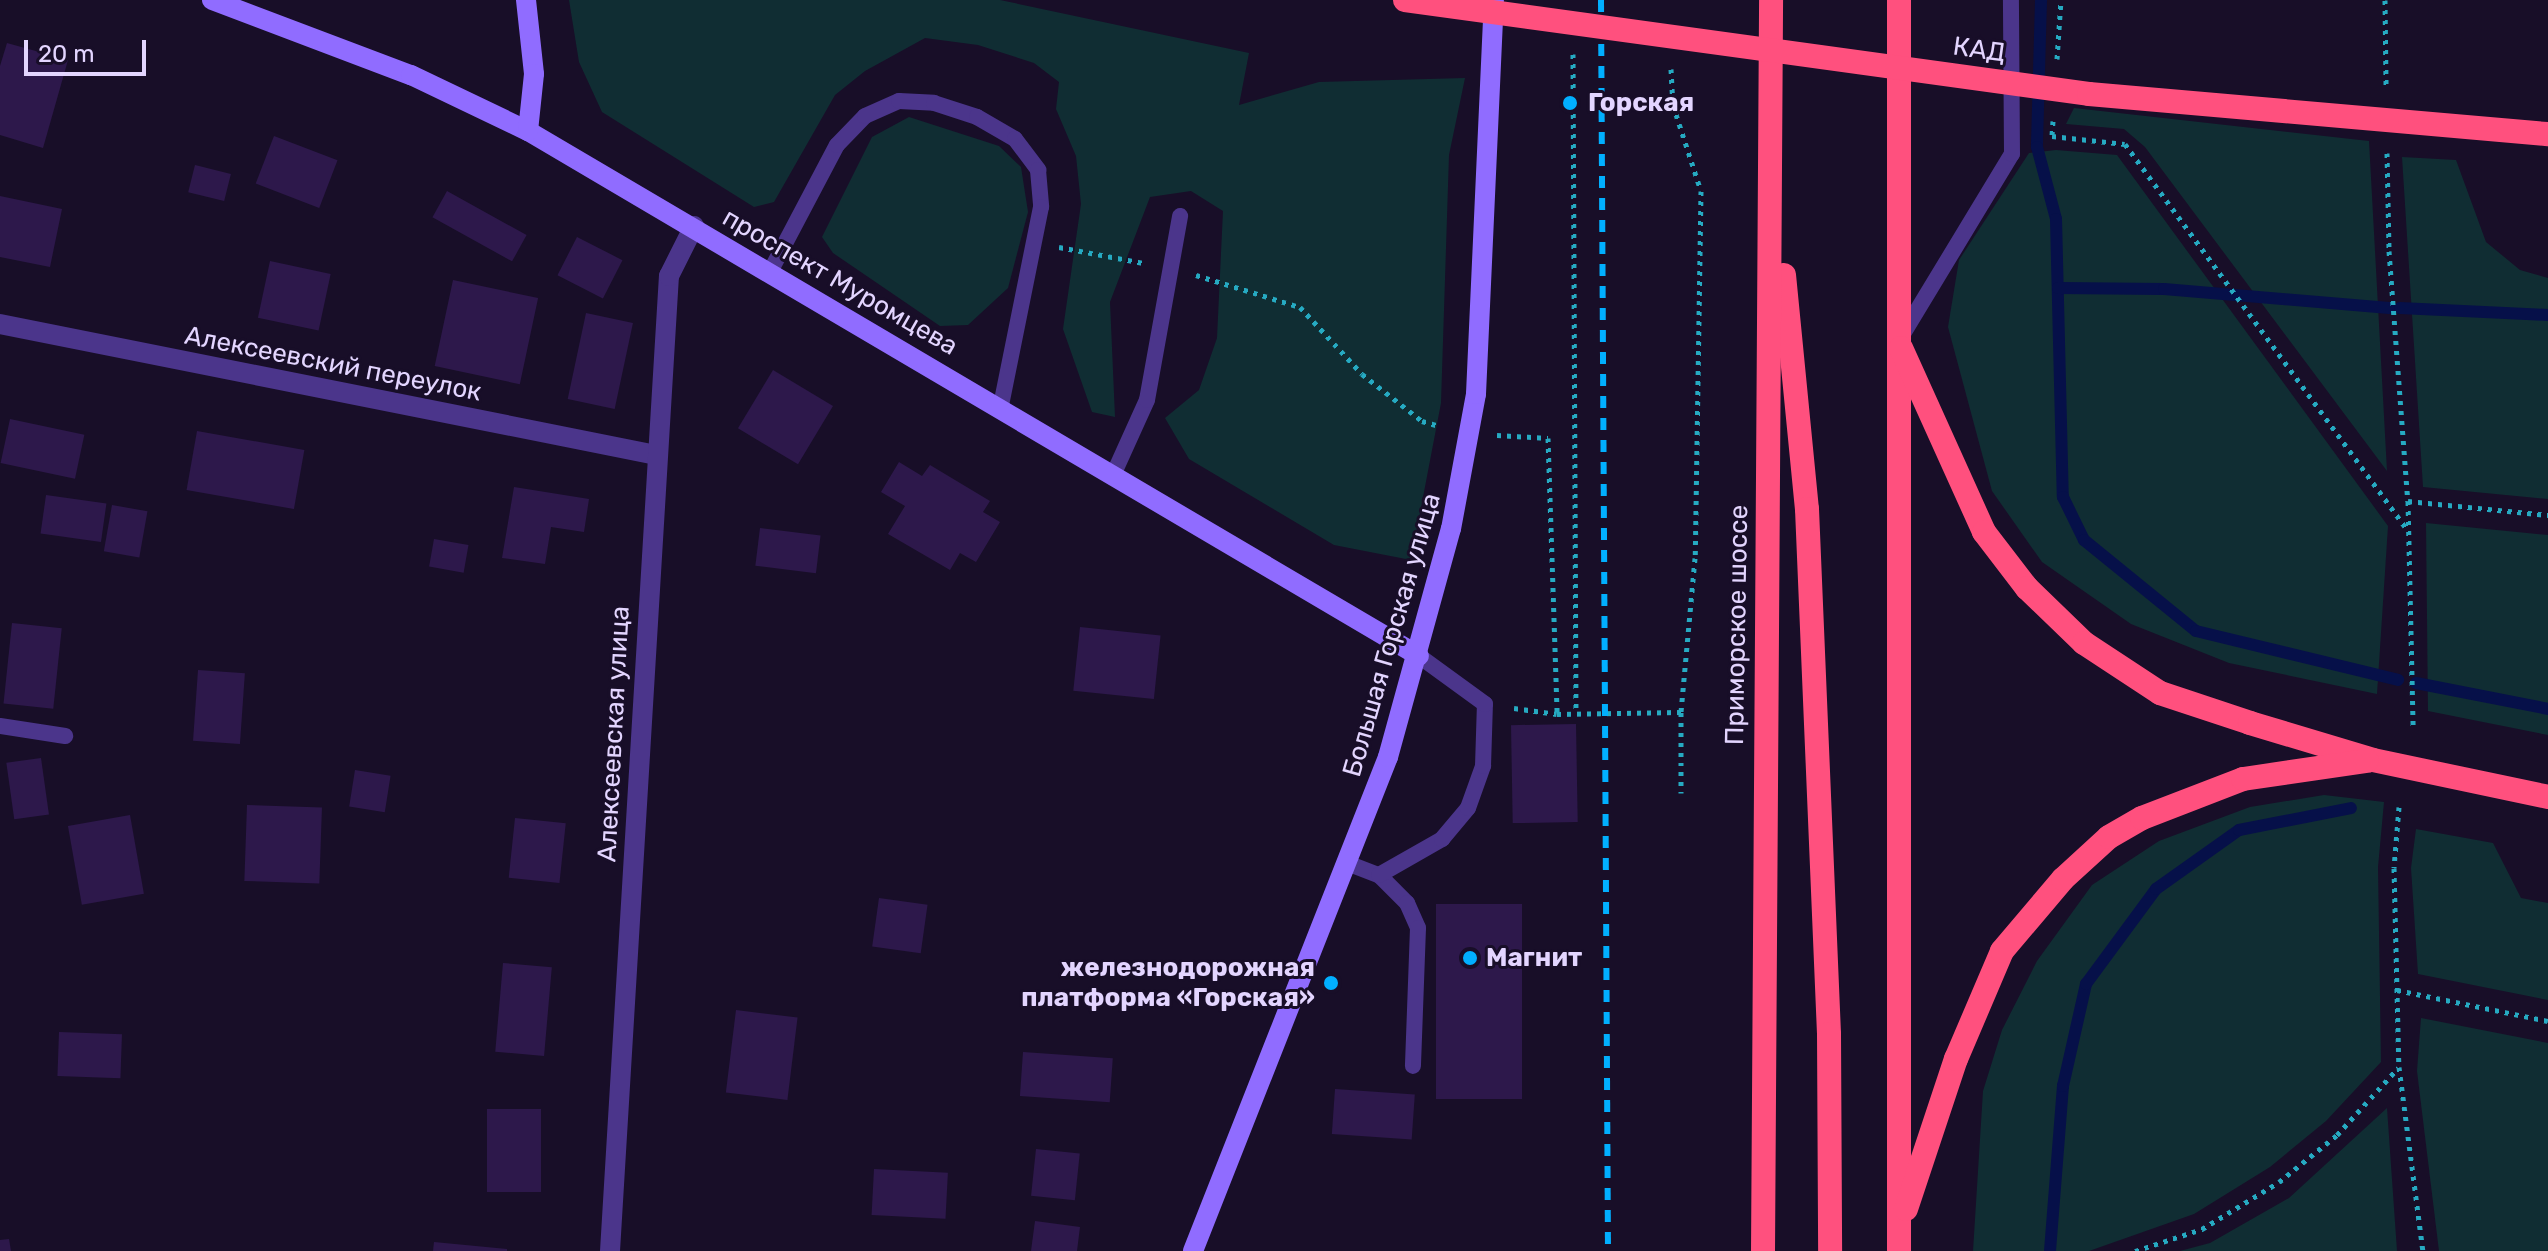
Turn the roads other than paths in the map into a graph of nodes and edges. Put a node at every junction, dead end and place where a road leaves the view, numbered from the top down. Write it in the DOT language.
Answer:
graph roads {
  1 [pos="212,0"];
  2 [pos="526,0"];
  3 [pos="1405,0"];
  4 [pos="1494,0"];
  5 [pos="1771,0"];
  6 [pos="1899,0"];
  7 [pos="2011,0"];
  8 [pos="528,131"];
  9 [pos="2548,134"];
  10 [pos="1773,165"];
  11 [pos="1180,216"];
  12 [pos="694,226"];
  13 [pos="771,270"];
  14 [pos="0,324"];
  15 [pos="1898,342"];
  16 [pos="1001,406"];
  17 [pos="656,455"];
  18 [pos="1114,473"];
  19 [pos="1419,656"];
  20 [pos="0,726"];
  21 [pos="65,736"];
  22 [pos="2373,760"];
  23 [pos="2548,797"];
  24 [pos="1347,863"];
  25 [pos="1379,875"];
  26 [pos="1413,1066"];
  27 [pos="1899,1241"];
  28 [pos="610,1251"];
  29 [pos="1193,1251"];
  30 [pos="1763,1251"];
  31 [pos="1830,1251"];
  1 -- 8 [label="main road, проспект Муромцева"];
  2 -- 8 [label="main road"];
  3 -- 9 [label="highway, КАД, bridge"];
  4 -- 19 [label="main road, Большая Горская улица"];
  5 -- 10 [label="highway, Приморское шоссе"];
  6 -- 15 [label="highway"];
  7 -- 15 [label="lane"];
  8 -- 12 [label="main road, проспект Муромцева"];
  10 -- 30 [label="highway, Приморское шоссе"];
  10 -- 31 [label="highway"];
  11 -- 18 [label="lane"];
  12 -- 13 [label="main road, проспект Муромцева"];
  12 -- 17 [label="street, Алексеевская улица"];
  13 -- 16 [label="main road, проспект Муромцева"];
  13 -- 16 [label="lane"];
  14 -- 17 [label="street, Алексеевский переулок"];
  15 -- 22 [label="highway"];
  15 -- 27 [label="highway"];
  16 -- 18 [label="main road, проспект Муромцева"];
  17 -- 28 [label="street, Алексеевская улица"];
  18 -- 19 [label="main road, проспект Муромцева"];
  19 -- 24 [label="main road, Большая Горская улица"];
  19 -- 25 [label="lane"];
  20 -- 21 [label="lane"];
  22 -- 23 [label="highway"];
  22 -- 27 [label="highway"];
  24 -- 25 [label="lane"];
  24 -- 29 [label="main road, Большая Горская улица"];
  25 -- 26 [label="lane"];
}
